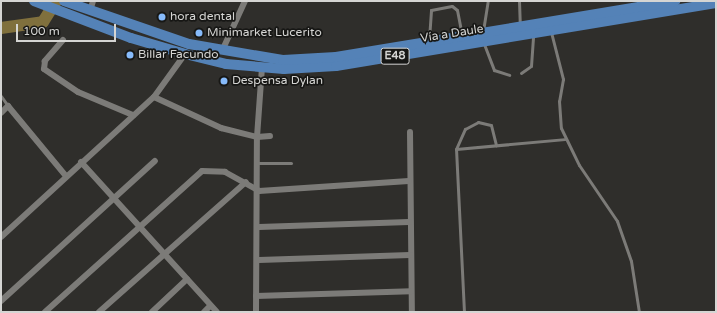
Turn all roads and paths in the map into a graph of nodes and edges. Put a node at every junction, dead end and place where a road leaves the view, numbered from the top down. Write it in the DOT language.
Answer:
graph roads {
  1 [pos="34,1"];
  2 [pos="64,1"];
  3 [pos="245,1"];
  4 [pos="488,1"];
  5 [pos="519,1"];
  6 [pos="675,1"];
  7 [pos="716,3"];
  8 [pos="88,7"];
  9 [pos="533,29"];
  10 [pos="521,31"];
  11 [pos="550,31"];
  12 [pos="483,37"];
  13 [pos="63,40"];
  14 [pos="463,40"];
  15 [pos="430,46"];
  16 [pos="222,51"];
  17 [pos="185,54"];
  18 [pos="262,68"];
  19 [pos="521,74"];
  20 [pos="509,75"];
  21 [pos="1,96"];
  22 [pos="154,97"];
  23 [pos="8,106"];
  24 [pos="1,113"];
  25 [pos="134,115"];
  26 [pos="410,132"];
  27 [pos="270,136"];
  28 [pos="257,137"];
  29 [pos="565,139"];
  30 [pos="496,145"];
  31 [pos="456,149"];
  32 [pos="155,161"];
  33 [pos="81,162"];
  34 [pos="258,163"];
  35 [pos="291,163"];
  36 [pos="66,176"];
  37 [pos="409,181"];
  38 [pos="246,182"];
  39 [pos="259,191"];
  40 [pos="114,200"];
  41 [pos="409,222"];
  42 [pos="138,227"];
  43 [pos="259,227"];
  44 [pos="1,237"];
  45 [pos="164,255"];
  46 [pos="410,255"];
  47 [pos="258,260"];
  48 [pos="187,279"];
  49 [pos="411,291"];
  50 [pos="256,296"];
  51 [pos="1,301"];
  52 [pos="210,306"];
  53 [pos="46,312"];
  54 [pos="99,312"];
  55 [pos="152,312"];
  56 [pos="204,312"];
  57 [pos="217,312"];
  58 [pos="256,312"];
  59 [pos="412,312"];
  60 [pos="464,312"];
  61 [pos="639,312"];
  1 -- 17 [label="highway, Vía a Daule / E48"];
  2 -- 8 [label="highway, E48"];
  3 -- 16 [label="street"];
  4 -- 12 [label="lane"];
  5 -- 10 [label="lane"];
  6 -- 9 [label="highway, Vía a Daule / E48"];
  7 -- 11 [label="highway, Vía a Daule / E48"];
  8 -- 16 [label="highway, Vía a Daule / E48"];
  9 -- 10 [label="highway, Vía a Daule / E48"];
  9 -- 11 [label="highway, Vía a Daule / E48"];
  9 -- 19 [label="lane"];
  10 -- 12 [label="highway, Vía a Daule / E48"];
  11 -- 29 [label="lane"];
  12 -- 14 [label="highway, Vía a Daule / E48"];
  12 -- 20 [label="lane"];
  13 -- 25 [label="street"];
  14 -- 15 [label="highway, Vía a Daule / E48"];
  14 -- 15 [label="lane"];
  15 -- 16 [label="highway, Vía a Daule / E48"];
  15 -- 18 [label="highway, Vía a Daule / E48"];
  17 -- 18 [label="highway, Vía a Daule / E48"];
  17 -- 22 [label="street"];
  18 -- 28 [label="street"];
  21 -- 23 [label="lane"];
  22 -- 25 [label="street"];
  22 -- 28 [label="street"];
  23 -- 24 [label="street"];
  23 -- 36 [label="street"];
  25 -- 33 [label="street"];
  26 -- 37 [label="street"];
  27 -- 28 [label="street"];
  28 -- 34 [label="street"];
  29 -- 30 [label="lane"];
  29 -- 61 [label="lane"];
  30 -- 31 [label="lane"];
  30 -- 31 [label="lane"];
  31 -- 60 [label="lane"];
  32 -- 40 [label="street"];
  33 -- 36 [label="street"];
  33 -- 40 [label="street"];
  34 -- 35 [label="lane"];
  34 -- 39 [label="street"];
  36 -- 44 [label="street"];
  37 -- 39 [label="street"];
  37 -- 41 [label="street"];
  38 -- 39 [label="street"];
  38 -- 42 [label="street"];
  38 -- 45 [label="street"];
  39 -- 43 [label="street"];
  40 -- 42 [label="street"];
  40 -- 51 [label="street"];
  41 -- 43 [label="street"];
  41 -- 46 [label="street"];
  42 -- 45 [label="street"];
  42 -- 53 [label="street"];
  43 -- 47 [label="street"];
  45 -- 48 [label="street"];
  45 -- 54 [label="street"];
  46 -- 47 [label="street"];
  46 -- 49 [label="street"];
  47 -- 50 [label="street"];
  48 -- 52 [label="street"];
  48 -- 55 [label="street"];
  49 -- 50 [label="street"];
  49 -- 59 [label="street"];
  50 -- 58 [label="street"];
  52 -- 56 [label="street"];
  52 -- 57 [label="street"];
}
